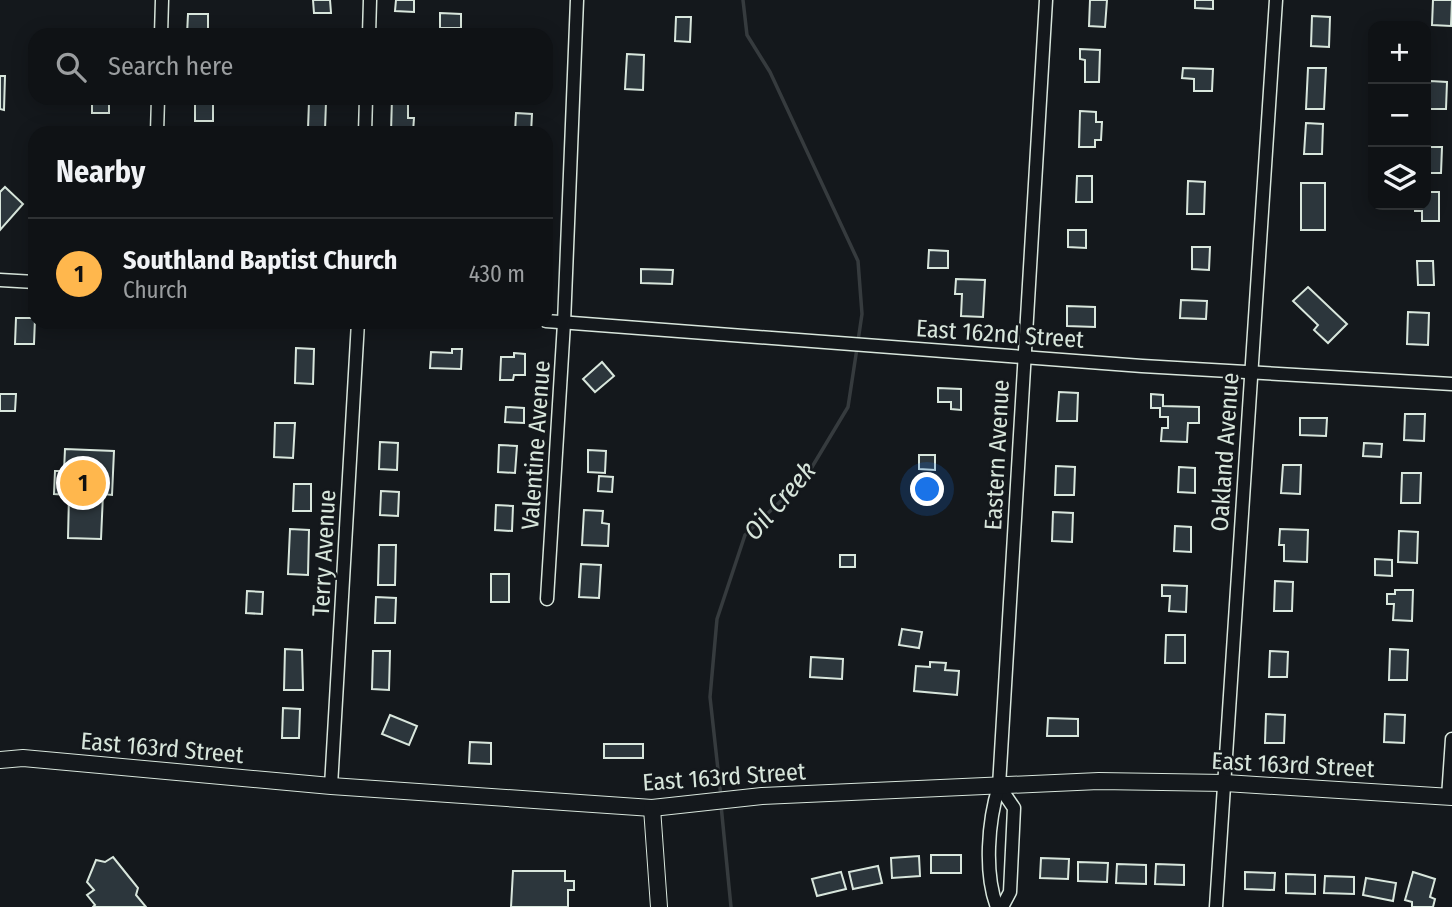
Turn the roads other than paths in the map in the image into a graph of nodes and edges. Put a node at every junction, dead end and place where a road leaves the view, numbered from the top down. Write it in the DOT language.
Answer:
graph roads {
  1 [pos="162,0"];
  2 [pos="370,0"];
  3 [pos="578,0"];
  4 [pos="1046,0"];
  5 [pos="1276,0"];
  6 [pos="161,28"];
  7 [pos="369,28"];
  8 [pos="158,105"];
  9 [pos="366,105"];
  10 [pos="157,126"];
  11 [pos="365,126"];
  12 [pos="0,279"];
  13 [pos="28,281"];
  14 [pos="553,322"];
  15 [pos="564,323"];
  16 [pos="358,329"];
  17 [pos="1024,357"];
  18 [pos="1251,372"];
  19 [pos="1452,384"];
  20 [pos="547,599"];
  21 [pos="1452,739"];
  22 [pos="0,760"];
  23 [pos="1225,783"];
  24 [pos="331,786"];
  25 [pos="999,786"];
  26 [pos="1450,797"];
  27 [pos="652,808"];
  28 [pos="659,907"];
  29 [pos="1000,907"];
  30 [pos="1216,907"];
  1 -- 6 [label="street"];
  2 -- 7 [label="street"];
  3 -- 15 [label="street, Valentine Avenue"];
  4 -- 17 [label="street, Eastern Avenue"];
  5 -- 18 [label="street, Oakland Avenue"];
  8 -- 10 [label="street"];
  9 -- 11 [label="street"];
  12 -- 13 [label="street"];
  14 -- 15 [label="street, East 162nd Street"];
  15 -- 17 [label="street, East 162nd Street"];
  15 -- 20 [label="street, Valentine Avenue"];
  16 -- 24 [label="street, Terry Avenue"];
  17 -- 18 [label="street, East 162nd Street"];
  17 -- 25 [label="street, Eastern Avenue"];
  18 -- 19 [label="street, East 162nd Street"];
  18 -- 23 [label="street, Oakland Avenue"];
  21 -- 26 [label="street"];
  22 -- 24 [label="street, East 163rd Street"];
  23 -- 25 [label="street, East 163rd Street"];
  23 -- 26 [label="street, East 163rd Street"];
  23 -- 30 [label="street, Oakland Avenue"];
  24 -- 27 [label="street, East 163rd Street"];
  25 -- 27 [label="street, East 163rd Street"];
  25 -- 29 [label="street, Eastern Avenue"];
  25 -- 29 [label="street, Eastern Avenue"];
  27 -- 28 [label="street"];
}
